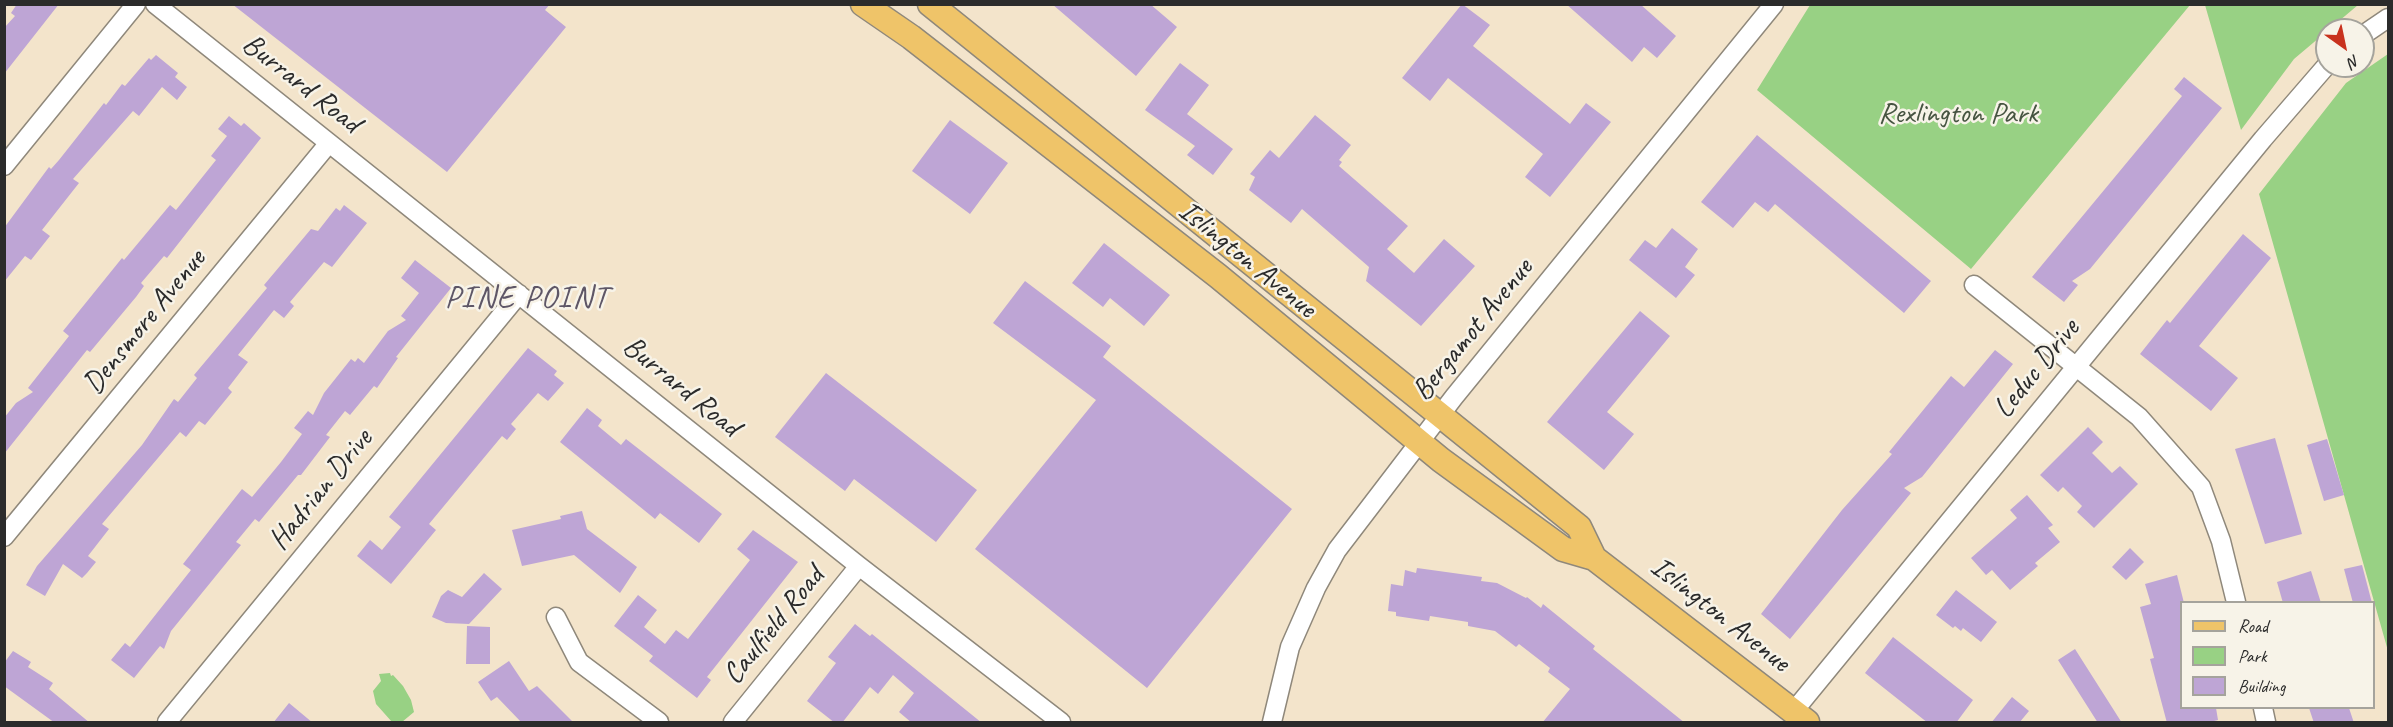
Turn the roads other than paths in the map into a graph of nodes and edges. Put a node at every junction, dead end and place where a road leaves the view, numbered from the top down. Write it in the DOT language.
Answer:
graph roads {
  1 [pos="136,4"];
  2 [pos="155,4"];
  3 [pos="863,4"];
  4 [pos="930,4"];
  5 [pos="1774,4"];
  6 [pos="2388,18"];
  7 [pos="2375,27"];
  8 [pos="2315,77"];
  9 [pos="329,143"];
  10 [pos="4,166"];
  11 [pos="1974,285"];
  12 [pos="519,294"];
  13 [pos="2076,367"];
  14 [pos="1439,416"];
  15 [pos="1419,442"];
  16 [pos="4,537"];
  17 [pos="1594,558"];
  18 [pos="859,566"];
  19 [pos="2235,601"];
  20 [pos="556,617"];
  21 [pos="1800,717"];
  22 [pos="167,723"];
  23 [pos="659,723"];
  24 [pos="733,723"];
  25 [pos="1061,723"];
  26 [pos="1272,723"];
  1 -- 10 [label="street"];
  2 -- 9 [label="street, Burrard Road"];
  3 -- 15 [label="main road, Islington Avenue"];
  4 -- 14 [label="main road, Islington Avenue"];
  5 -- 14 [label="street, Bergamot Avenue"];
  6 -- 7 [label="street"];
  8 -- 13 [label="street, Leduc Drive"];
  9 -- 12 [label="street, Burrard Road"];
  9 -- 16 [label="street, Densmore Avenue"];
  11 -- 13 [label="street"];
  12 -- 18 [label="street, Burrard Road"];
  12 -- 22 [label="street, Hadrian Drive"];
  13 -- 19 [label="street"];
  13 -- 21 [label="street, Leduc Drive"];
  14 -- 15 [label="street, Bergamot Avenue"];
  14 -- 17 [label="main road, Islington Avenue"];
  15 -- 17 [label="main road, Islington Avenue"];
  15 -- 26 [label="street, Bergamot Avenue"];
  17 -- 21 [label="main road, Islington Avenue"];
  18 -- 24 [label="street, Caulfield Road"];
  18 -- 25 [label="street, Burrard Road"];
  20 -- 23 [label="street"];
}
